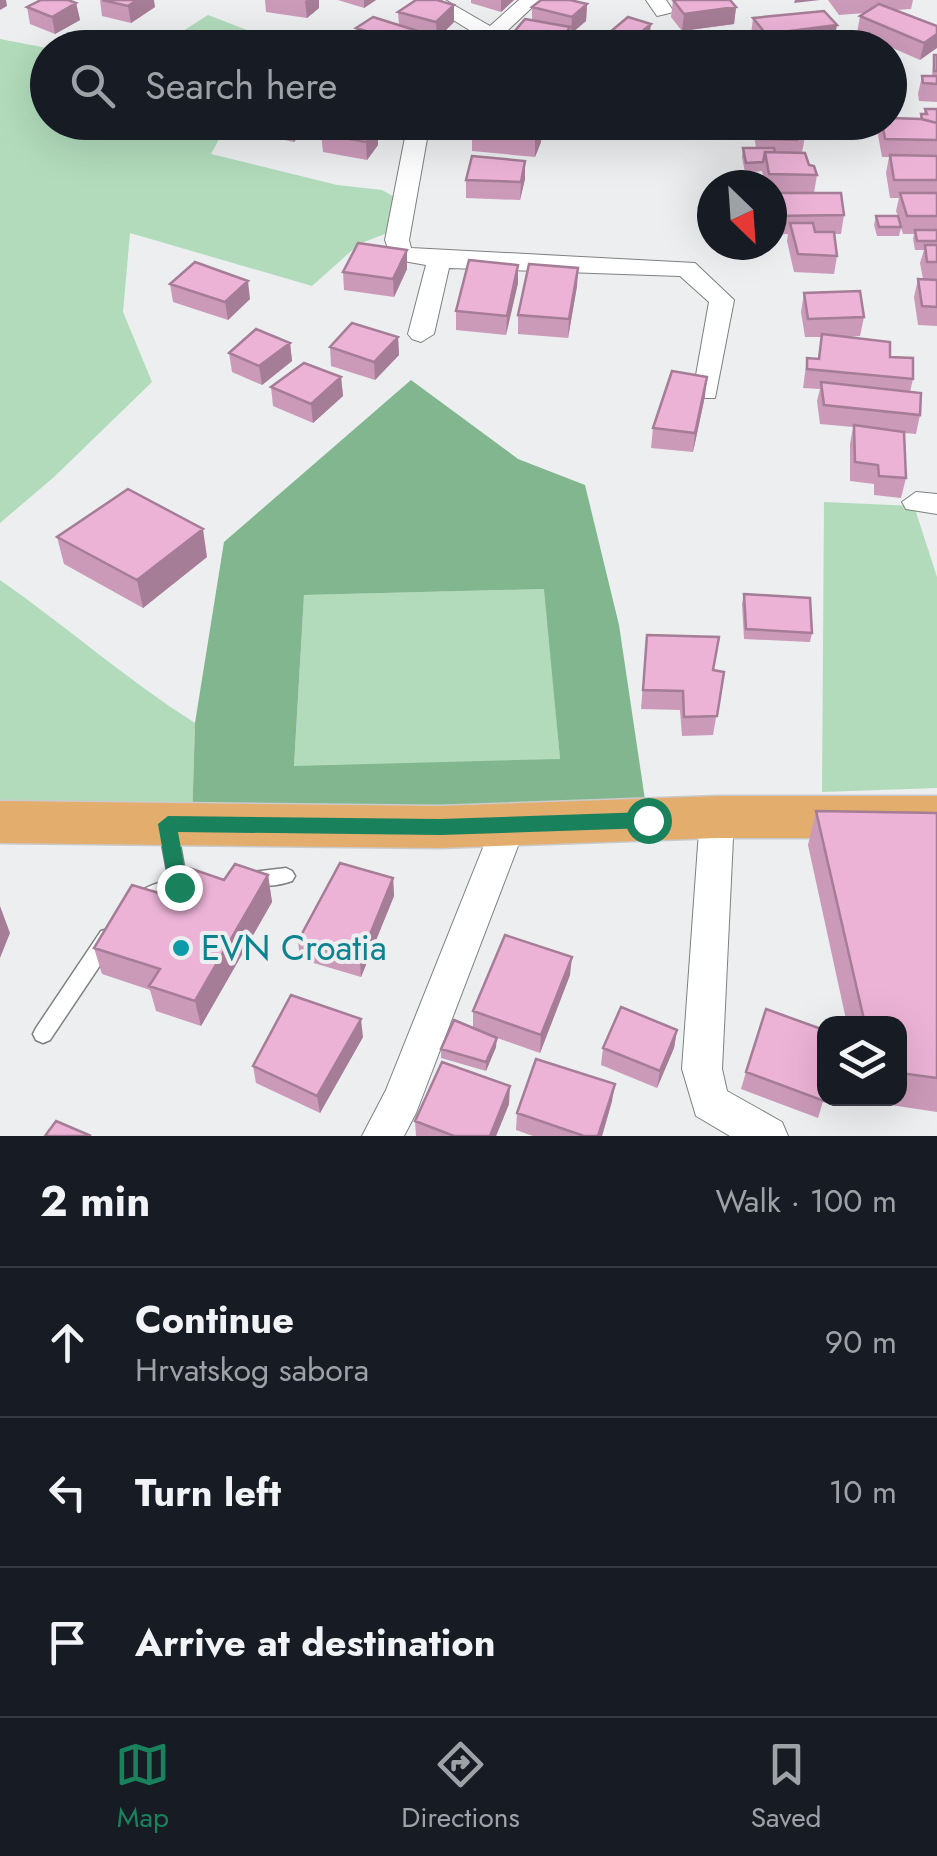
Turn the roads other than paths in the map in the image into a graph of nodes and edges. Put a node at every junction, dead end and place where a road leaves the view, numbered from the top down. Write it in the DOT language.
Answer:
graph roads {
  1 [pos="430,0"];
  2 [pos="530,0"];
  3 [pos="470,30"];
  4 [pos="496,30"];
  5 [pos="416,140"];
  6 [pos="438,260"];
  7 [pos="421,334"];
  8 [pos="706,392"];
  9 [pos="717,817"];
  10 [pos="937,818"];
  11 [pos="0,822"];
  12 [pos="168,824"];
  13 [pos="509,825"];
  14 [pos="286,876"];
  15 [pos="179,887"];
  16 [pos="43,1034"];
  17 [pos="382,1136"];
  18 [pos="768,1136"];
  1 -- 3 [label="street"];
  2 -- 4 [label="street"];
  5 -- 6 [label="street"];
  6 -- 7 [label="street"];
  6 -- 8 [label="street"];
  9 -- 10 [label="main road"];
  9 -- 13 [label="main road"];
  9 -- 18 [label="street"];
  11 -- 12 [label="main road"];
  12 -- 13 [label="main road"];
  12 -- 15 [label="lane"];
  13 -- 17 [label="street"];
  14 -- 15 [label="lane"];
  15 -- 16 [label="lane"];
}
